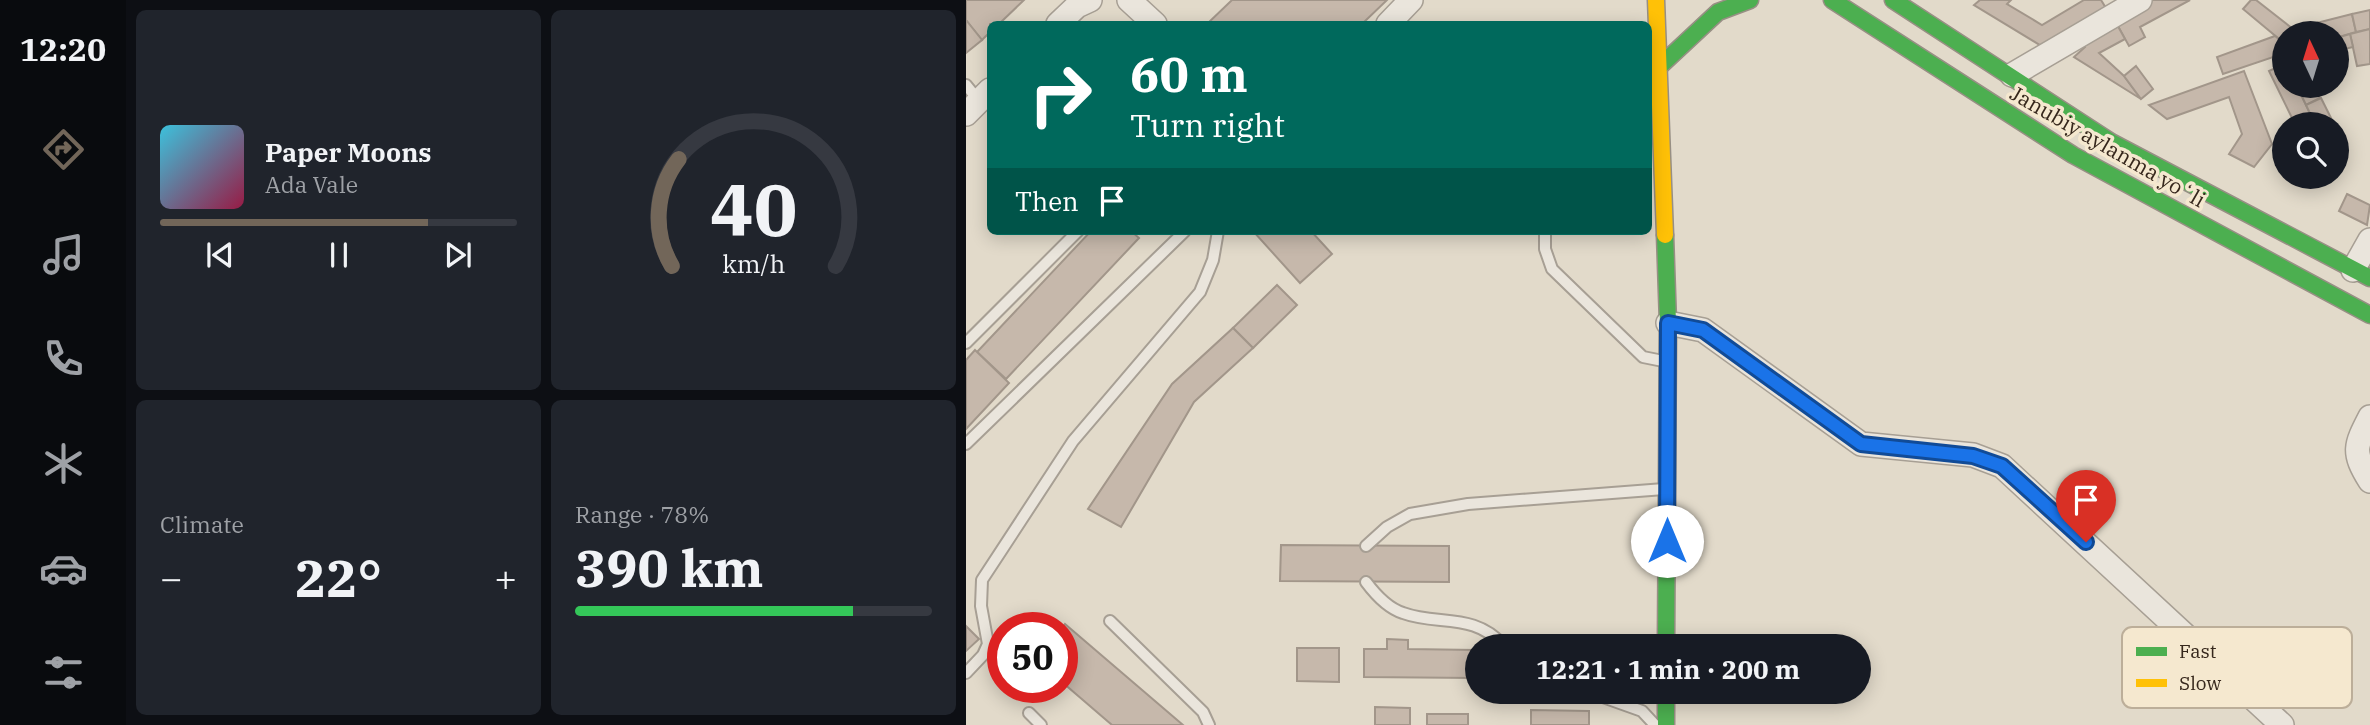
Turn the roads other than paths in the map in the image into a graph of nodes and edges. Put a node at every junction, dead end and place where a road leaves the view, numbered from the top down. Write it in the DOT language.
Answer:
graph roads {
  1 [pos="1090,0"];
  2 [pos="1129,0"];
  3 [pos="1411,0"];
  4 [pos="1656,0"];
  5 [pos="1750,0"];
  6 [pos="1832,0"];
  7 [pos="1893,0"];
  8 [pos="2140,0"];
  9 [pos="1061,21"];
  10 [pos="1152,21"];
  11 [pos="1391,21"];
  12 [pos="1654,68"];
  13 [pos="2012,75"];
  14 [pos="1074,235"];
  15 [pos="1181,235"];
  16 [pos="1218,235"];
  17 [pos="1545,235"];
  18 [pos="2370,240"];
  19 [pos="2362,274"];
  20 [pos="2370,315"];
  21 [pos="1668,323"];
  22 [pos="966,343"];
  23 [pos="1668,362"];
  24 [pos="2370,417"];
  25 [pos="966,444"];
  26 [pos="2370,481"];
  27 [pos="1667,489"];
  28 [pos="1366,546"];
  29 [pos="1366,582"];
  30 [pos="1110,621"];
  31 [pos="2176,627"];
  32 [pos="1489,634"];
  33 [pos="1666,634"];
  34 [pos="966,673"];
  35 [pos="1622,704"];
  36 [pos="1666,704"];
  37 [pos="2264,708"];
  38 [pos="1029,713"];
  39 [pos="1041,725"];
  40 [pos="1209,725"];
  41 [pos="1655,725"];
  42 [pos="1666,725"];
  43 [pos="2282,725"];
  1 -- 9 [label="street"];
  2 -- 10 [label="street"];
  3 -- 11 [label="street"];
  4 -- 12 [label="main road"];
  5 -- 12 [label="main road"];
  6 -- 20 [label="main road, Janubiy aylanma yoʻli"];
  7 -- 13 [label="main road, Janubiy aylanma yoʻli"];
  8 -- 13 [label="street"];
  12 -- 21 [label="main road"];
  13 -- 19 [label="main road, Janubiy aylanma yoʻli"];
  14 -- 22 [label="lane"];
  15 -- 25 [label="lane"];
  16 -- 34 [label="lane"];
  17 -- 23 [label="lane"];
  18 -- 19 [label="street"];
  21 -- 23 [label="main road"];
  21 -- 31 [label="street"];
  23 -- 27 [label="main road"];
  24 -- 26 [label="street"];
  27 -- 28 [label="lane"];
  27 -- 33 [label="main road"];
  29 -- 32 [label="lane"];
  30 -- 40 [label="lane"];
  35 -- 41 [label="lane"];
  36 -- 42 [label="main road"];
  37 -- 43 [label="street"];
  38 -- 39 [label="lane"];
}
